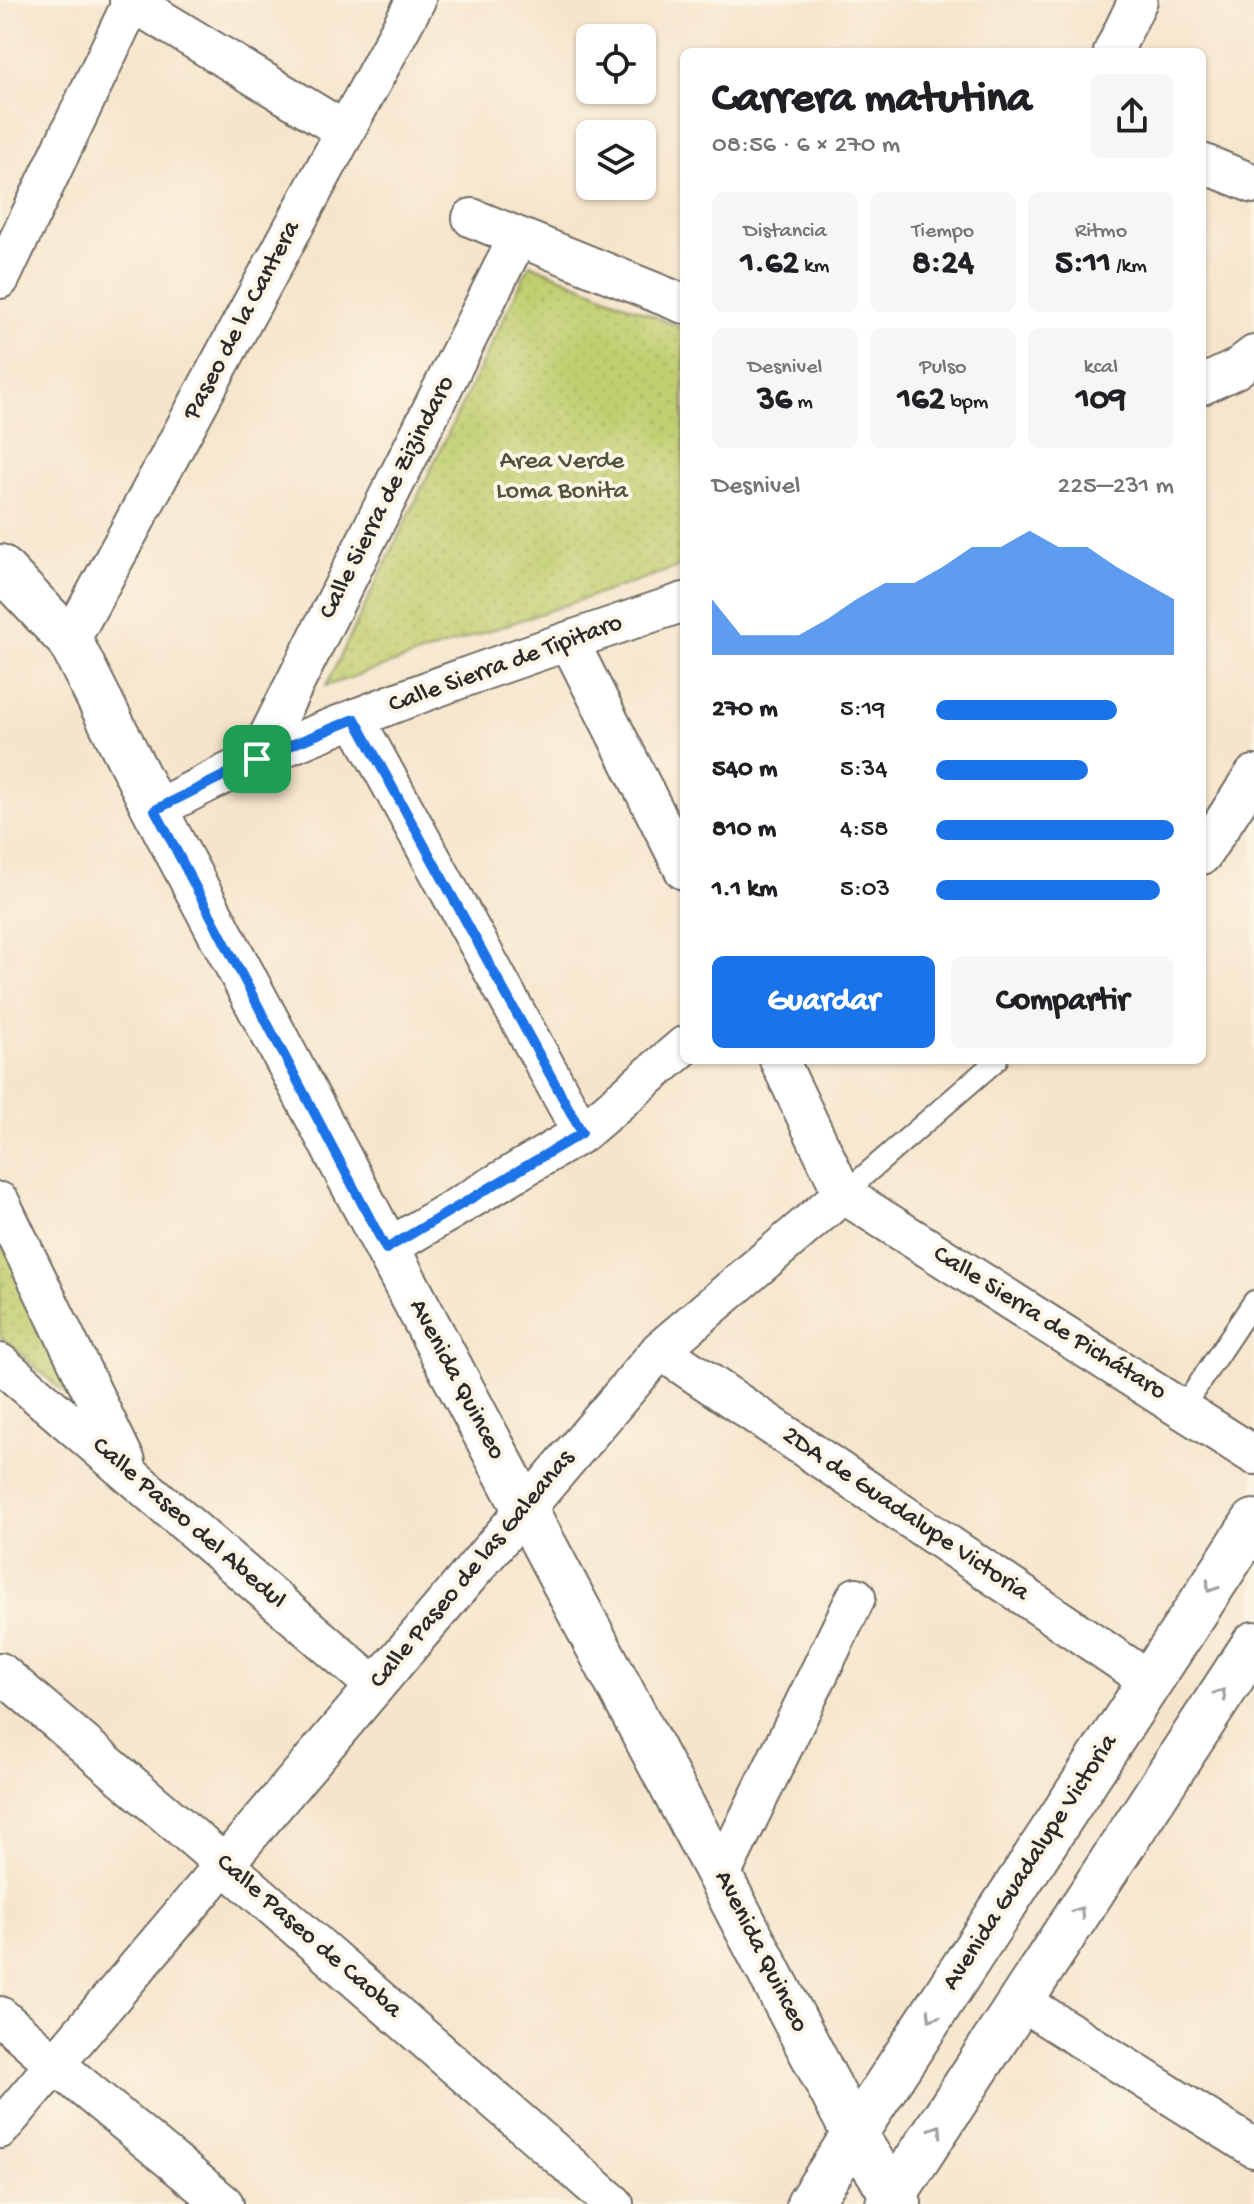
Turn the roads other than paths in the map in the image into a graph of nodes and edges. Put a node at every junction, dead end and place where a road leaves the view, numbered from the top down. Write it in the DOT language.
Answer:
graph roads {
  1 [pos="416,0"];
  2 [pos="1138,0"];
  3 [pos="132,1"];
  4 [pos="1115,48"];
  5 [pos="345,131"];
  6 [pos="1206,165"];
  7 [pos="1254,184"];
  8 [pos="472,218"];
  9 [pos="518,237"];
  10 [pos="0,279"];
  11 [pos="680,302"];
  12 [pos="1245,362"];
  13 [pos="1206,383"];
  14 [pos="0,567"];
  15 [pos="680,603"];
  16 [pos="70,641"];
  17 [pos="569,641"];
  18 [pos="355,719"];
  19 [pos="257,759"];
  20 [pos="1254,775"];
  21 [pos="155,810"];
  22 [pos="1206,849"];
  23 [pos="680,862"];
  24 [pos="680,1049"];
  25 [pos="781,1064"];
  26 [pos="992,1064"];
  27 [pos="582,1133"];
  28 [pos="843,1194"];
  29 [pos="0,1202"];
  30 [pos="386,1249"];
  31 [pos="1254,1301"];
  32 [pos="660,1350"];
  33 [pos="0,1363"];
  34 [pos="1182,1409"];
  35 [pos="1254,1455"];
  36 [pos="134,1477"];
  37 [pos="525,1509"];
  38 [pos="1254,1522"];
  39 [pos="856,1597"];
  40 [pos="1254,1644"];
  41 [pos="0,1672"];
  42 [pos="1150,1681"];
  43 [pos="375,1686"];
  44 [pos="224,1864"];
  45 [pos="720,1877"];
  46 [pos="1021,2001"];
  47 [pos="0,2016"];
  48 [pos="55,2064"];
  49 [pos="0,2129"];
  50 [pos="854,2134"];
  51 [pos="1254,2148"];
  52 [pos="894,2201"];
  53 [pos="224,2204"];
  54 [pos="614,2204"];
  55 [pos="809,2204"];
  1 -- 5 [label="street, Paseo de la Cantera"];
  2 -- 4 [label="street"];
  3 -- 5 [label="street"];
  3 -- 10 [label="street"];
  5 -- 16 [label="street, Paseo de la Cantera"];
  6 -- 7 [label="street"];
  8 -- 9 [label="street"];
  9 -- 11 [label="street"];
  9 -- 19 [label="street, Calle Sierra de Zizindaro"];
  12 -- 13 [label="street"];
  14 -- 16 [label="street, Avenida Quinceo"];
  15 -- 17 [label="street, Calle Sierra de Tipitaro"];
  16 -- 21 [label="street, Avenida Quinceo"];
  17 -- 18 [label="street, Calle Sierra de Tipitaro"];
  17 -- 23 [label="street"];
  18 -- 19 [label="street, Calle Sierra de Tipitaro"];
  18 -- 27 [label="street"];
  19 -- 21 [label="street, Calle Sierra de Tipitaro"];
  20 -- 22 [label="street"];
  21 -- 30 [label="street, Avenida Quinceo"];
  24 -- 27 [label="street"];
  25 -- 28 [label="street"];
  26 -- 28 [label="lane, Calle Paseo de las Galeanas"];
  27 -- 30 [label="street"];
  28 -- 32 [label="street, Calle Paseo de las Galeanas"];
  28 -- 34 [label="street, Calle Sierra de Pichátaro"];
  29 -- 36 [label="street"];
  30 -- 37 [label="street, Avenida Quinceo"];
  31 -- 34 [label="lane"];
  32 -- 37 [label="street, Calle Paseo de las Galeanas"];
  32 -- 42 [label="street, 2DA de Guadalupe Victoria"];
  33 -- 36 [label="street, Calle Paseo del Abedul"];
  34 -- 35 [label="street, Calle Sierra de Pichátaro"];
  36 -- 43 [label="street, Calle Paseo del Abedul"];
  37 -- 43 [label="street, Calle Paseo de las Galeanas"];
  37 -- 45 [label="street, Avenida Quinceo"];
  38 -- 42 [label="street, Avenida Guadalupe Victoria, one-way"];
  39 -- 45 [label="street"];
  46 -- 40 [label="street, one-way"];
  41 -- 44 [label="street, Calle Paseo de Caoba"];
  42 -- 50 [label="street, Avenida Guadalupe Victoria, one-way"];
  43 -- 44 [label="street, Calle Paseo de las Galeanas"];
  44 -- 48 [label="street, Calle Paseo de las Galeanas"];
  44 -- 54 [label="street, Calle Paseo de Caoba"];
  45 -- 50 [label="street, Avenida Quinceo"];
  46 -- 51 [label="street"];
  52 -- 46 [label="street, one-way"];
  47 -- 48 [label="street"];
  48 -- 49 [label="street, Calle Paseo de las Galeanas"];
  48 -- 53 [label="street"];
  50 -- 52 [label="street, Avenida Quinceo"];
  50 -- 55 [label="street, Avenida Guadalupe Victoria"];
}
